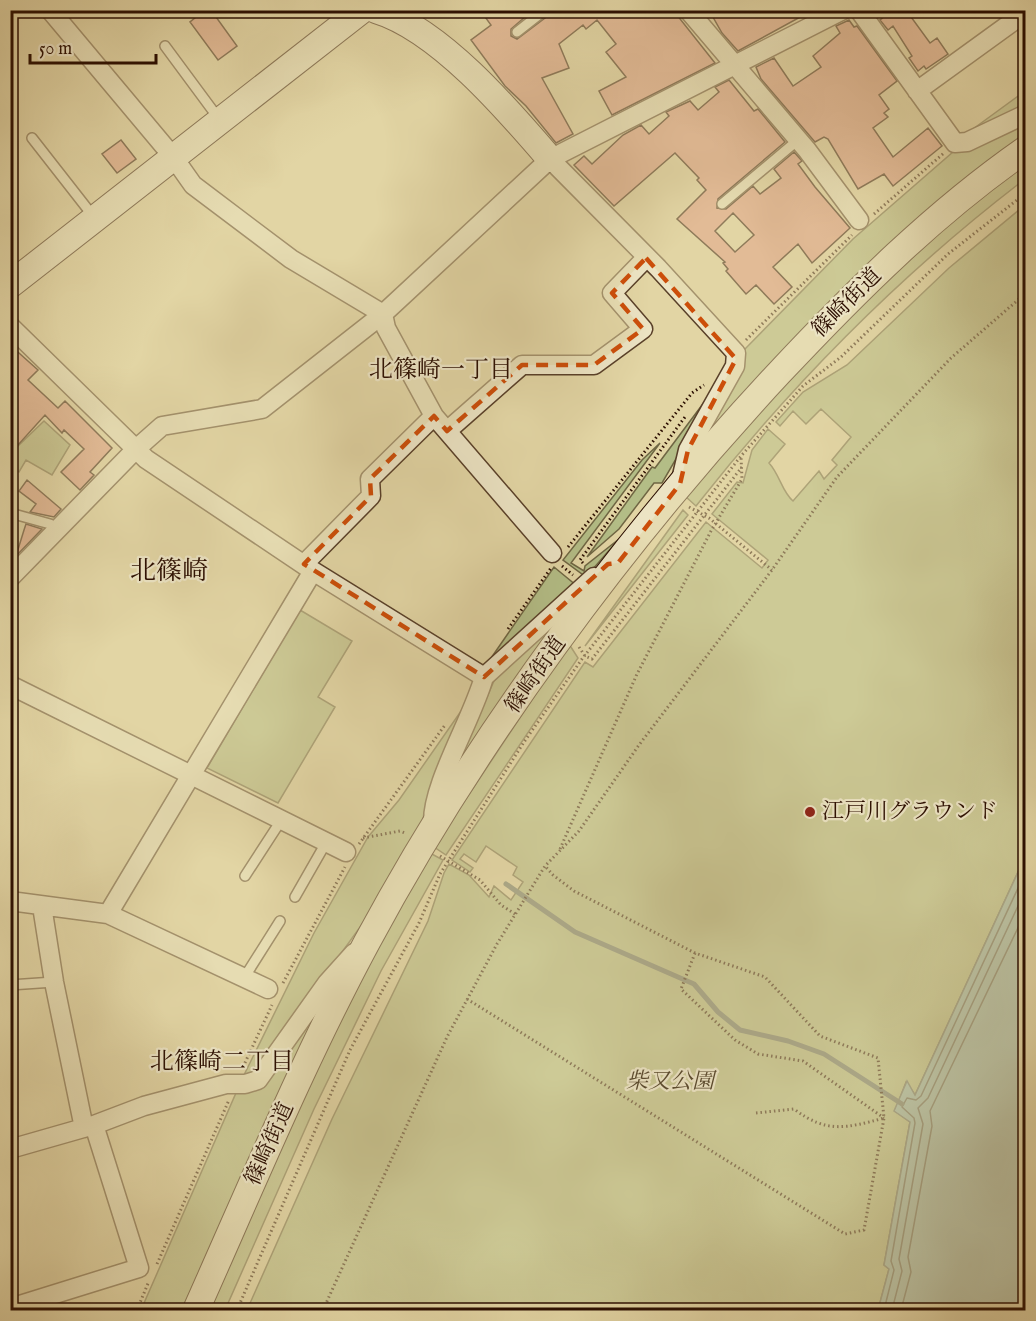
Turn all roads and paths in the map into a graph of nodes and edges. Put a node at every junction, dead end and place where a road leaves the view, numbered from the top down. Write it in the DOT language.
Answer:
graph roads {
  1 [pos="50,10"];
  2 [pos="362,10"];
  3 [pos="376,10"];
  4 [pos="545,10"];
  5 [pos="688,10"];
  6 [pos="843,10"];
  7 [pos="859,10"];
  8 [pos="1026,12"];
  9 [pos="517,32"];
  10 [pos="165,46"];
  11 [pos="734,66"];
  12 [pos="917,91"];
  13 [pos="1026,114"];
  14 [pos="220,121"];
  15 [pos="32,138"];
  16 [pos="798,140"];
  17 [pos="949,149"];
  18 [pos="1026,149"];
  19 [pos="174,158"];
  20 [pos="550,159"];
  21 [pos="1026,193"];
  22 [pos="722,204"];
  23 [pos="95,218"];
  24 [pos="861,223"];
  25 [pos="646,258"];
  26 [pos="10,285"];
  27 [pos="1026,293"];
  28 [pos="382,314"];
  29 [pos="10,326"];
  30 [pos="742,344"];
  31 [pos="702,393"];
  32 [pos="689,411"];
  33 [pos="434,416"];
  34 [pos="447,431"];
  35 [pos="136,449"];
  36 [pos="741,456"];
  37 [pos="742,467"];
  38 [pos="680,484"];
  39 [pos="694,511"];
  40 [pos="10,513"];
  41 [pos="704,515"];
  42 [pos="717,524"];
  43 [pos="57,529"];
  44 [pos="557,556"];
  45 [pos="618,563"];
  46 [pos="584,564"];
  47 [pos="308,568"];
  48 [pos="772,570"];
  49 [pos="10,578"];
  50 [pos="505,635"];
  51 [pos="579,647"];
  52 [pos="585,656"];
  53 [pos="484,677"];
  54 [pos="10,685"];
  55 [pos="449,720"];
  56 [pos="191,775"];
  57 [pos="282,819"];
  58 [pos="434,828"];
  59 [pos="400,831"];
  60 [pos="363,838"];
  61 [pos="327,841"];
  62 [pos="560,850"];
  63 [pos="350,854"];
  64 [pos="443,858"];
  65 [pos="448,860"];
  66 [pos="546,866"];
  67 [pos="245,876"];
  68 [pos="296,897"];
  69 [pos="10,901"];
  70 [pos="42,906"];
  71 [pos="108,914"];
  72 [pos="516,914"];
  73 [pos="280,921"];
  74 [pos="367,942"];
  75 [pos="695,953"];
  76 [pos="244,978"];
  77 [pos="54,981"];
  78 [pos="10,985"];
  79 [pos="274,992"];
  80 [pos="467,999"];
  81 [pos="240,1076"];
  82 [pos="232,1093"];
  83 [pos="756,1113"];
  84 [pos="884,1118"];
  85 [pos="89,1127"];
  86 [pos="10,1149"];
  87 [pos="156,1264"];
  88 [pos="152,1275"];
  89 [pos="10,1308"];
  90 [pos="136,1311"];
  91 [pos="196,1311"];
  92 [pos="237,1311"];
  93 [pos="323,1311"];
  1 -- 19 [label="street"];
  2 -- 14 [label="main road"];
  3 -- 20 [label="main road"];
  4 -- 9 [label="lane"];
  5 -- 11 [label="street"];
  6 -- 11 [label="street"];
  7 -- 12 [label="street"];
  8 -- 12 [label="street"];
  10 -- 14 [label="lane"];
  11 -- 16 [label="street"];
  11 -- 20 [label="street"];
  12 -- 13 [label="street"];
  14 -- 19 [label="main road"];
  15 -- 23 [label="lane"];
  16 -- 22 [label="lane"];
  16 -- 24 [label="street"];
  17 -- 24 [label="path"];
  18 -- 38 [label="main road, 篠崎街道"];
  19 -- 23 [label="main road"];
  19 -- 28 [label="street"];
  20 -- 25 [label="street"];
  20 -- 28 [label="street"];
  21 -- 36 [label="path"];
  23 -- 26 [label="main road"];
  24 -- 30 [label="path"];
  25 -- 34 [label="street"];
  25 -- 38 [label="street"];
  27 -- 48 [label="path"];
  28 -- 33 [label="street"];
  28 -- 35 [label="street"];
  29 -- 35 [label="street"];
  31 -- 44 [label="path"];
  32 -- 46 [label="path"];
  33 -- 34 [label="street"];
  33 -- 47 [label="street"];
  34 -- 44 [label="street"];
  35 -- 43 [label="street"];
  35 -- 47 [label="street"];
  36 -- 37 [label="path"];
  36 -- 39 [label="path"];
  37 -- 41 [label="path"];
  37 -- 42 [label="path"];
  38 -- 45 [label="main road, 篠崎街道"];
  39 -- 41 [label="path"];
  39 -- 52 [label="path"];
  40 -- 43 [label="lane"];
  41 -- 42 [label="path"];
  41 -- 52 [label="path"];
  42 -- 48 [label="path"];
  42 -- 62 [label="path"];
  43 -- 49 [label="street"];
  44 -- 50 [label="path"];
  45 -- 53 [label="street"];
  45 -- 58 [label="main road, 篠崎街道"];
  47 -- 53 [label="street"];
  47 -- 56 [label="street"];
  48 -- 62 [label="path"];
  51 -- 52 [label="path"];
  52 -- 65 [label="path"];
  53 -- 58 [label="street"];
  54 -- 56 [label="street"];
  55 -- 60 [label="path"];
  56 -- 57 [label="street"];
  56 -- 71 [label="street"];
  57 -- 61 [label="street"];
  57 -- 67 [label="lane"];
  58 -- 74 [label="main road, 篠崎街道"];
  59 -- 60 [label="path"];
  60 -- 63 [label="path"];
  61 -- 63 [label="street"];
  61 -- 68 [label="lane"];
  62 -- 66 [label="path"];
  63 -- 79 [label="path"];
  64 -- 65 [label="path"];
  65 -- 72 [label="path"];
  65 -- 92 [label="path"];
  66 -- 72 [label="path"];
  66 -- 75 [label="path"];
  69 -- 70 [label="street"];
  70 -- 71 [label="street"];
  70 -- 77 [label="street"];
  71 -- 76 [label="street"];
  72 -- 80 [label="path"];
  73 -- 76 [label="lane"];
  74 -- 85 [label="street"];
  74 -- 91 [label="main road, 篠崎街道"];
  75 -- 84 [label="path"];
  75 -- 84 [label="path"];
  76 -- 79 [label="street"];
  77 -- 78 [label="lane"];
  77 -- 85 [label="street"];
  79 -- 81 [label="path"];
  80 -- 84 [label="path"];
  80 -- 93 [label="path"];
  82 -- 87 [label="path"];
  83 -- 84 [label="path"];
  85 -- 86 [label="street"];
  85 -- 89 [label="street"];
  88 -- 90 [label="path"];
}
